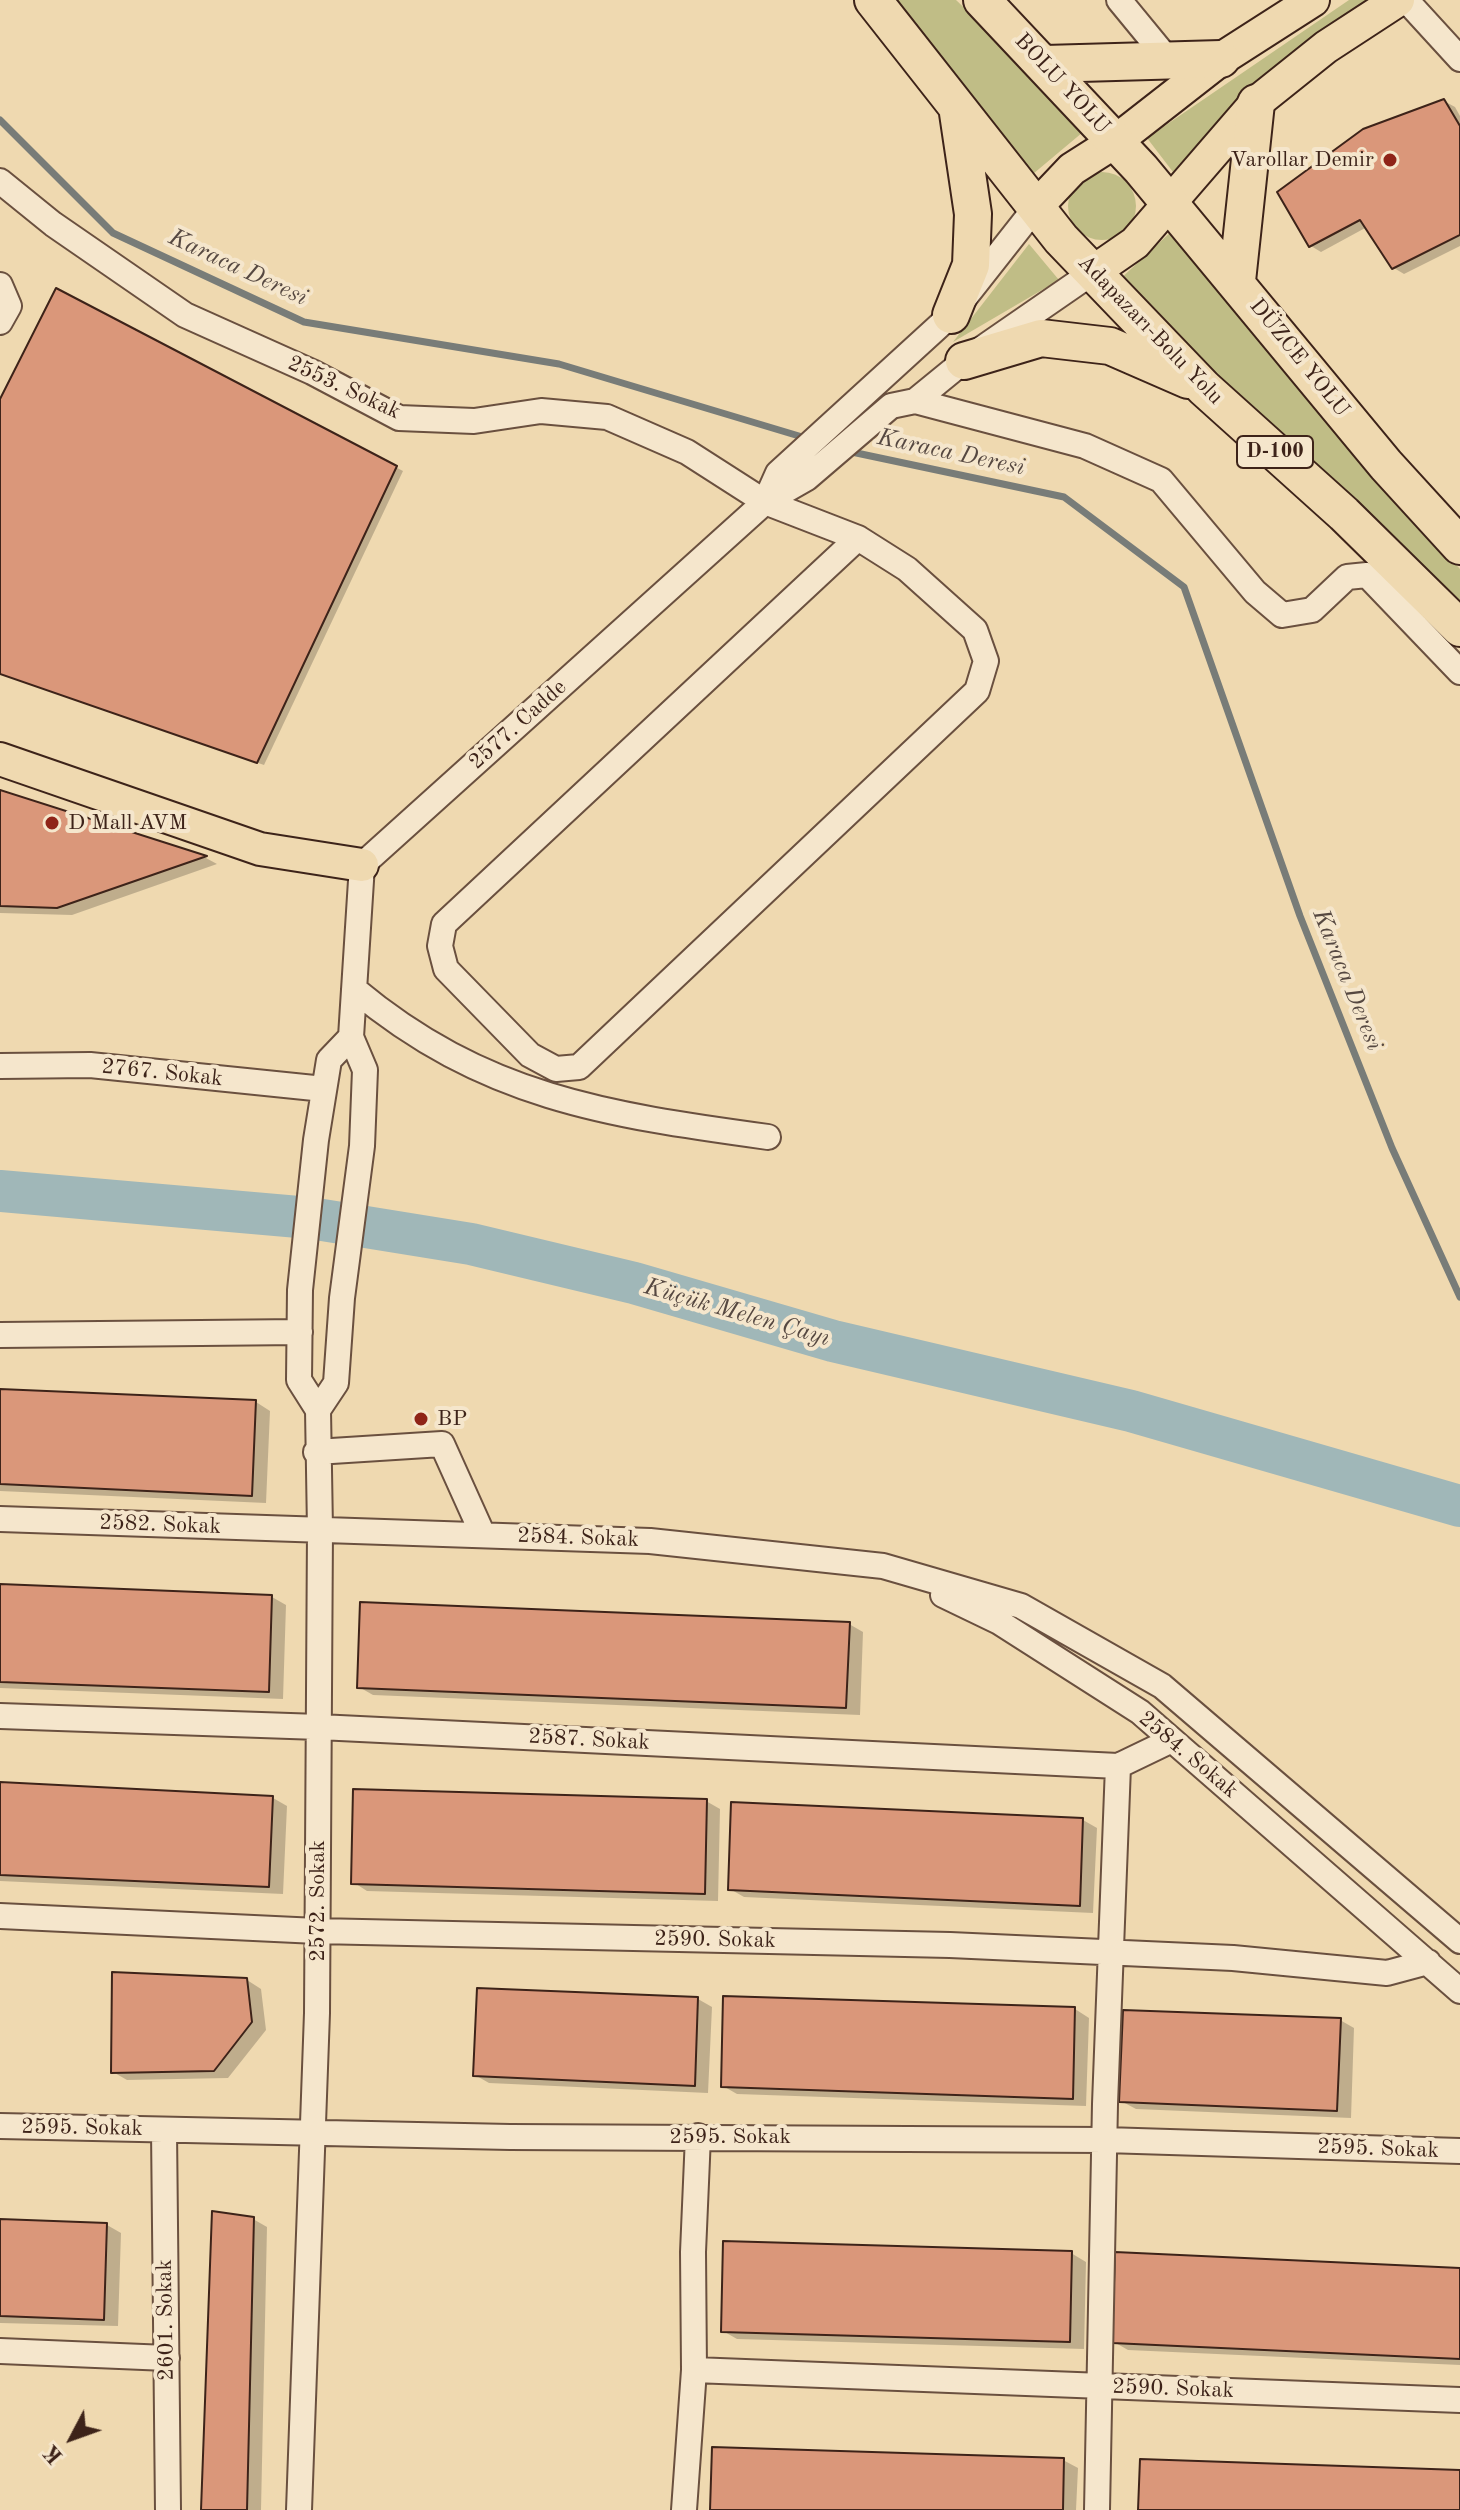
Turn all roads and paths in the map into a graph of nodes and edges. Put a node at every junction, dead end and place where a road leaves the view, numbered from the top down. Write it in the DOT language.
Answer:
graph roads {
  1 [pos="873,0"];
  2 [pos="982,0"];
  3 [pos="1119,0"];
  4 [pos="1313,0"];
  5 [pos="1398,0"];
  6 [pos="1406,0"];
  7 [pos="1221,59"];
  8 [pos="1460,59"];
  9 [pos="1170,62"];
  10 [pos="1045,64"];
  11 [pos="1256,103"];
  12 [pos="958,111"];
  13 [pos="1116,141"];
  14 [pos="1141,169"];
  15 [pos="0,181"];
  16 [pos="1168,201"];
  17 [pos="1036,207"];
  18 [pos="1093,272"];
  19 [pos="1237,281"];
  20 [pos="0,285"];
  21 [pos="951,315"];
  22 [pos="0,322"];
  23 [pos="964,361"];
  24 [pos="1204,388"];
  25 [pos="903,403"];
  26 [pos="765,502"];
  27 [pos="858,538"];
  28 [pos="1460,546"];
  29 [pos="1460,628"];
  30 [pos="1460,672"];
  31 [pos="0,759"];
  32 [pos="362,865"];
  33 [pos="354,989"];
  34 [pos="351,1037"];
  35 [pos="0,1066"];
  36 [pos="324,1089"];
  37 [pos="768,1137"];
  38 [pos="300,1332"];
  39 [pos="0,1335"];
  40 [pos="318,1410"];
  41 [pos="316,1452"];
  42 [pos="0,1519"];
  43 [pos="320,1530"];
  44 [pos="483,1535"];
  45 [pos="883,1566"];
  46 [pos="0,1716"];
  47 [pos="319,1727"];
  48 [pos="1172,1740"];
  49 [pos="1118,1766"];
  50 [pos="0,1916"];
  51 [pos="317,1931"];
  52 [pos="1460,1941"];
  53 [pos="1111,1953"];
  54 [pos="1428,1962"];
  55 [pos="1460,1991"];
  56 [pos="0,2126"];
  57 [pos="164,2130"];
  58 [pos="313,2134"];
  59 [pos="698,2136"];
  60 [pos="1105,2140"];
  61 [pos="1460,2151"];
  62 [pos="0,2351"];
  63 [pos="167,2358"];
  64 [pos="694,2370"];
  65 [pos="1099,2387"];
  66 [pos="1460,2400"];
  67 [pos="168,2510"];
  68 [pos="299,2510"];
  69 [pos="684,2510"];
  70 [pos="1097,2510"];
  1 -- 12 [label="highway, Adapazarı-Bolu Yolu / D-100"];
  2 -- 10 [label="highway, BOLU YOLU"];
  3 -- 9 [label="street"];
  4 -- 7 [label="main road"];
  5 -- 11 [label="main road"];
  6 -- 8 [label="street"];
  7 -- 9 [label="highway"];
  7 -- 13 [label="main road"];
  9 -- 10 [label="highway"];
  10 -- 13 [label="highway, BOLU YOLU"];
  11 -- 16 [label="main road"];
  11 -- 19 [label="highway"];
  12 -- 17 [label="highway, Adapazarı-Bolu Yolu / D-100"];
  12 -- 21 [label="highway"];
  13 -- 14 [label="highway, BOLU YOLU"];
  13 -- 17 [label="main road"];
  14 -- 16 [label="highway, DÜZCE YOLU"];
  15 -- 26 [label="street, 2553. Sokak"];
  16 -- 18 [label="main road"];
  16 -- 19 [label="highway, DÜZCE YOLU"];
  17 -- 18 [label="highway, Adapazarı-Bolu Yolu / D-100"];
  17 -- 21 [label="street"];
  18 -- 23 [label="street"];
  18 -- 24 [label="highway, Adapazarı-Bolu Yolu / D-100"];
  19 -- 28 [label="highway, DÜZCE YOLU"];
  20 -- 22 [label="street"];
  21 -- 26 [label="street"];
  23 -- 24 [label="highway"];
  23 -- 25 [label="street"];
  24 -- 29 [label="highway, Adapazarı-Bolu Yolu / D-100"];
  25 -- 26 [label="street"];
  25 -- 30 [label="street"];
  26 -- 27 [label="street, 2553. Sokak"];
  26 -- 32 [label="street, 2577. Cadde"];
  27 -- 27 [label="street, 2553. Sokak"];
  31 -- 32 [label="main road"];
  32 -- 33 [label="street"];
  33 -- 34 [label="street"];
  33 -- 37 [label="street"];
  34 -- 36 [label="street"];
  34 -- 40 [label="street, 2572. Sokak"];
  35 -- 36 [label="street, 2767. Sokak"];
  36 -- 38 [label="street"];
  38 -- 39 [label="street"];
  38 -- 40 [label="street"];
  40 -- 41 [label="street, 2572. Sokak"];
  41 -- 43 [label="street, 2572. Sokak"];
  41 -- 44 [label="street"];
  42 -- 43 [label="street, 2582. Sokak"];
  43 -- 44 [label="street, 2584. Sokak"];
  43 -- 47 [label="street, 2572. Sokak"];
  44 -- 45 [label="street, 2584. Sokak"];
  45 -- 48 [label="street, 2584. Sokak"];
  45 -- 52 [label="street, 2584. Sokak"];
  46 -- 47 [label="street, 2587. Sokak"];
  47 -- 49 [label="street, 2587. Sokak"];
  47 -- 51 [label="street, 2572. Sokak"];
  48 -- 49 [label="street, 2587. Sokak"];
  48 -- 54 [label="street, 2584. Sokak"];
  49 -- 53 [label="street"];
  50 -- 51 [label="street, 2590. Sokak"];
  51 -- 53 [label="street, 2590. Sokak"];
  51 -- 58 [label="street, 2572. Sokak"];
  53 -- 54 [label="street, 2590. Sokak"];
  53 -- 60 [label="street"];
  54 -- 55 [label="street, 2584. Sokak"];
  56 -- 57 [label="street, 2595. Sokak"];
  57 -- 58 [label="street, 2595. Sokak"];
  57 -- 63 [label="street, 2601. Sokak"];
  58 -- 59 [label="street, 2595. Sokak"];
  58 -- 68 [label="street, 2572. Sokak"];
  59 -- 60 [label="street, 2595. Sokak"];
  59 -- 64 [label="street"];
  60 -- 61 [label="street, 2595. Sokak"];
  60 -- 65 [label="street"];
  62 -- 63 [label="street"];
  63 -- 67 [label="street, 2601. Sokak"];
  64 -- 65 [label="street, 2590. Sokak"];
  64 -- 69 [label="street"];
  65 -- 66 [label="street, 2590. Sokak"];
  65 -- 70 [label="street"];
}
